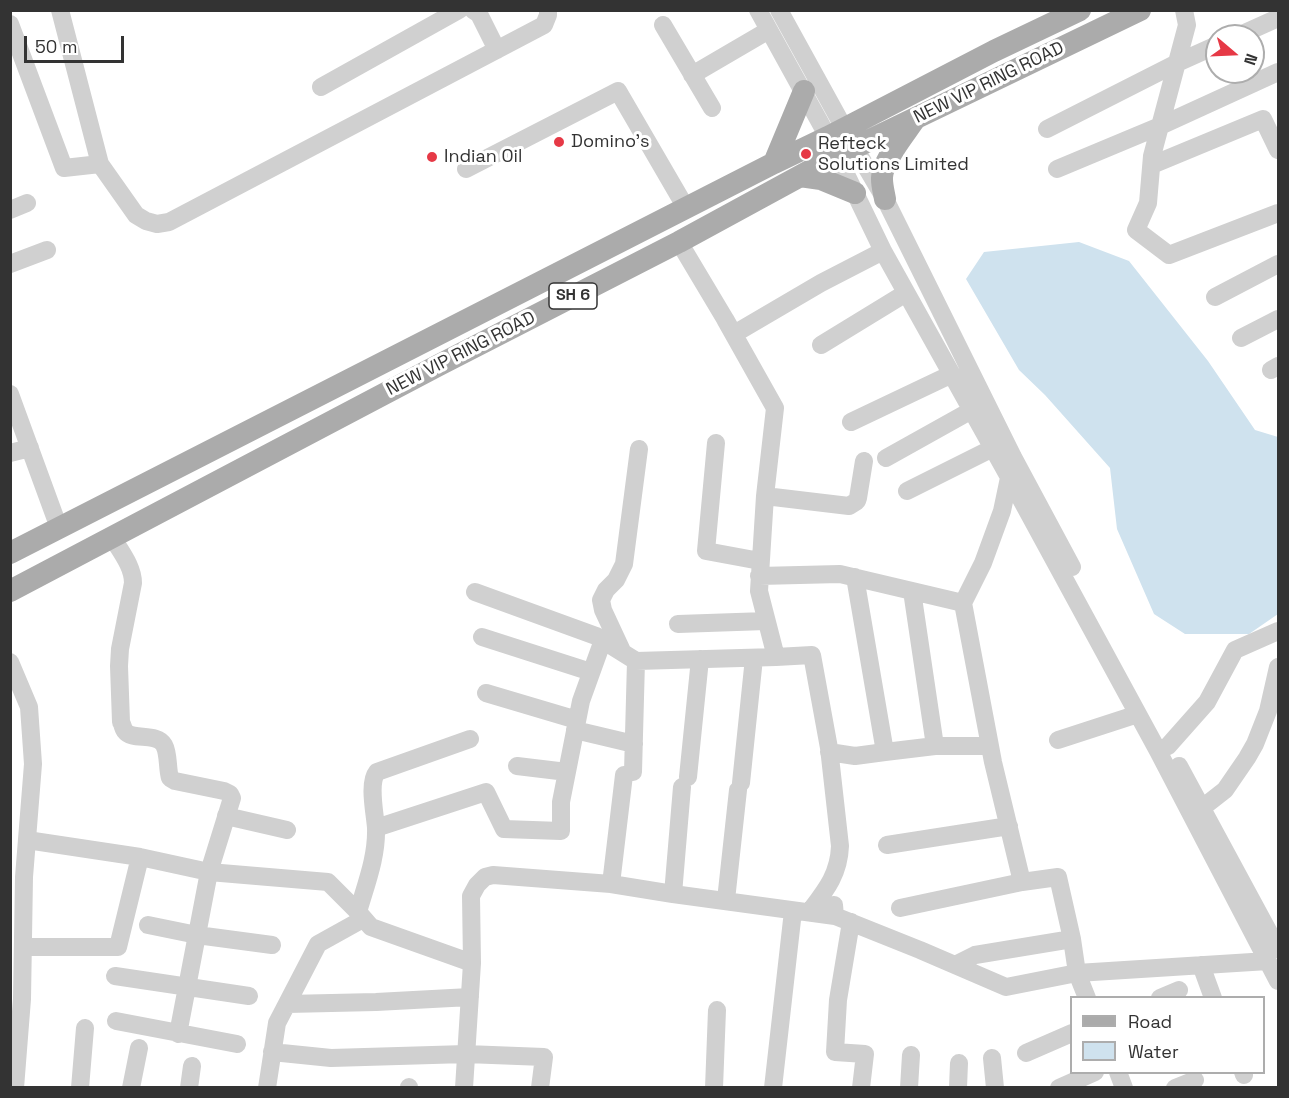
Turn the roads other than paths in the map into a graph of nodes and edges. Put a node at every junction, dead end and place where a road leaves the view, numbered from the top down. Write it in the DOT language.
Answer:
graph roads {
  1 [pos="459,10"];
  2 [pos="473,10"];
  3 [pos="548,10"];
  4 [pos="758,10"];
  5 [pos="779,10"];
  6 [pos="1080,10"];
  7 [pos="1140,10"];
  8 [pos="1184,10"];
  9 [pos="64,12"];
  10 [pos="10,24"];
  11 [pos="663,25"];
  12 [pos="770,30"];
  13 [pos="497,50"];
  14 [pos="1205,50"];
  15 [pos="1177,63"];
  16 [pos="1278,72"];
  17 [pos="692,75"];
  18 [pos="321,87"];
  19 [pos="804,92"];
  20 [pos="712,108"];
  21 [pos="1271,115"];
  22 [pos="916,118"];
  23 [pos="1161,126"];
  24 [pos="1047,129"];
  25 [pos="841,142"];
  26 [pos="1278,150"];
  27 [pos="774,163"];
  28 [pos="100,164"];
  29 [pos="1152,165"];
  30 [pos="466,169"];
  31 [pos="1057,170"];
  32 [pos="800,176"];
  33 [pos="855,193"];
  34 [pos="885,199"];
  35 [pos="686,208"];
  36 [pos="1278,213"];
  37 [pos="679,242"];
  38 [pos="47,250"];
  39 [pos="883,251"];
  40 [pos="599,252"];
  41 [pos="10,264"];
  42 [pos="1278,264"];
  43 [pos="613,276"];
  44 [pos="906,293"];
  45 [pos="1215,297"];
  46 [pos="1278,319"];
  47 [pos="734,334"];
  48 [pos="1241,338"];
  49 [pos="426,340"];
  50 [pos="821,345"];
  51 [pos="439,365"];
  52 [pos="951,374"];
  53 [pos="10,393"];
  54 [pos="972,410"];
  55 [pos="851,422"];
  56 [pos="716,443"];
  57 [pos="30,448"];
  58 [pos="993,448"];
  59 [pos="639,449"];
  60 [pos="10,453"];
  61 [pos="1014,457"];
  62 [pos="886,458"];
  63 [pos="864,461"];
  64 [pos="1009,477"];
  65 [pos="908,491"];
  66 [pos="765,496"];
  67 [pos="59,528"];
  68 [pos="112,537"];
  69 [pos="10,553"];
  70 [pos="760,568"];
  71 [pos="855,577"];
  72 [pos="10,591"];
  73 [pos="912,591"];
  74 [pos="475,592"];
  75 [pos="963,603"];
  76 [pos="766,621"];
  77 [pos="678,624"];
  78 [pos="1278,631"];
  79 [pos="482,637"];
  80 [pos="603,640"];
  81 [pos="630,657"];
  82 [pos="776,657"];
  83 [pos="754,658"];
  84 [pos="700,659"];
  85 [pos="10,662"];
  86 [pos="1278,666"];
  87 [pos="591,672"];
  88 [pos="486,693"];
  89 [pos="1138,714"];
  90 [pos="576,725"];
  91 [pos="470,739"];
  92 [pos="1058,740"];
  93 [pos="634,744"];
  94 [pos="935,746"];
  95 [pos="990,746"];
  96 [pos="1163,748"];
  97 [pos="829,752"];
  98 [pos="885,752"];
  99 [pos="855,756"];
  100 [pos="518,766"];
  101 [pos="567,771"];
  102 [pos="830,772"];
  103 [pos="1202,808"];
  104 [pos="226,816"];
  105 [pos="1009,826"];
  106 [pos="376,828"];
  107 [pos="287,830"];
  108 [pos="27,840"];
  109 [pos="887,845"];
  110 [pos="140,856"];
  111 [pos="209,872"];
  112 [pos="832,882"];
  113 [pos="1022,882"];
  114 [pos="610,884"];
  115 [pos="673,894"];
  116 [pos="726,900"];
  117 [pos="900,908"];
  118 [pos="17,911"];
  119 [pos="802,911"];
  120 [pos="360,915"];
  121 [pos="843,919"];
  122 [pos="1272,923"];
  123 [pos="148,925"];
  124 [pos="197,935"];
  125 [pos="1072,939"];
  126 [pos="272,945"];
  127 [pos="23,947"];
  128 [pos="1273,955"];
  129 [pos="472,963"];
  130 [pos="955,965"];
  131 [pos="1201,965"];
  132 [pos="1077,973"];
  133 [pos="115,976"];
  134 [pos="1278,981"];
  135 [pos="187,987"];
  136 [pos="1179,990"];
  137 [pos="249,996"];
  138 [pos="1087,996"];
  139 [pos="1165,996"];
  140 [pos="1212,996"];
  141 [pos="470,997"];
  142 [pos="286,1004"];
  143 [pos="717,1010"];
  144 [pos="116,1021"];
  145 [pos="85,1028"];
  146 [pos="1070,1033"];
  147 [pos="178,1034"];
  148 [pos="15,1036"];
  149 [pos="237,1044"];
  150 [pos="139,1048"];
  151 [pos="273,1052"];
  152 [pos="1026,1053"];
  153 [pos="466,1054"];
  154 [pos="911,1055"];
  155 [pos="992,1058"];
  156 [pos="959,1063"];
  157 [pos="192,1066"];
  158 [pos="1090,1074"];
  159 [pos="1195,1080"];
  160 [pos="15,1088"];
  161 [pos="80,1088"];
  162 [pos="131,1088"];
  163 [pos="189,1088"];
  164 [pos="267,1088"];
  165 [pos="464,1088"];
  166 [pos="540,1088"];
  167 [pos="714,1088"];
  168 [pos="773,1088"];
  169 [pos="861,1088"];
  170 [pos="909,1088"];
  171 [pos="958,1088"];
  172 [pos="994,1088"];
  173 [pos="1059,1088"];
  174 [pos="1175,1088"];
  1 -- 18 [label="street"];
  2 -- 13 [label="street"];
  3 -- 13 [label="street"];
  4 -- 12 [label="street"];
  5 -- 25 [label="street"];
  6 -- 25 [label="main road, NEW VIP RING ROAD / SH 6"];
  7 -- 22 [label="main road, NEW VIP RING ROAD / SH 6"];
  8 -- 15 [label="street"];
  9 -- 28 [label="street"];
  10 -- 28 [label="street"];
  11 -- 17 [label="street"];
  12 -- 17 [label="street"];
  12 -- 19 [label="street"];
  13 -- 28 [label="street"];
  14 -- 15 [label="street"];
  15 -- 23 [label="street"];
  15 -- 24 [label="street"];
  16 -- 23 [label="street"];
  17 -- 20 [label="street"];
  19 -- 25 [label="street"];
  19 -- 27 [label="main road"];
  21 -- 26 [label="street"];
  21 -- 29 [label="street"];
  22 -- 25 [label="main road, NEW VIP RING ROAD / SH 6"];
  22 -- 34 [label="main road"];
  23 -- 29 [label="street"];
  23 -- 31 [label="street"];
  25 -- 27 [label="main road, NEW VIP RING ROAD / SH 6"];
  25 -- 32 [label="main road, NEW VIP RING ROAD / SH 6"];
  25 -- 33 [label="street"];
  25 -- 34 [label="street"];
  27 -- 35 [label="main road, NEW VIP RING ROAD / SH 6"];
  29 -- 36 [label="street"];
  30 -- 35 [label="street"];
  32 -- 33 [label="main road"];
  32 -- 37 [label="main road, NEW VIP RING ROAD / SH 6"];
  33 -- 39 [label="street"];
  34 -- 61 [label="street"];
  35 -- 40 [label="main road, NEW VIP RING ROAD / SH 6"];
  37 -- 43 [label="main road, NEW VIP RING ROAD / SH 6"];
  37 -- 47 [label="street"];
  38 -- 41 [label="street"];
  39 -- 44 [label="street"];
  39 -- 47 [label="street"];
  40 -- 43 [label="main road"];
  40 -- 49 [label="main road, NEW VIP RING ROAD / SH 6"];
  42 -- 45 [label="street"];
  43 -- 51 [label="main road, NEW VIP RING ROAD / SH 6"];
  44 -- 50 [label="street"];
  44 -- 52 [label="street"];
  46 -- 48 [label="street"];
  47 -- 66 [label="street"];
  49 -- 51 [label="main road"];
  49 -- 67 [label="main road, NEW VIP RING ROAD / SH 6"];
  51 -- 68 [label="main road, NEW VIP RING ROAD / SH 6"];
  52 -- 54 [label="street"];
  52 -- 55 [label="street"];
  53 -- 57 [label="street"];
  54 -- 58 [label="street"];
  54 -- 62 [label="street"];
  56 -- 70 [label="street"];
  57 -- 60 [label="street"];
  57 -- 67 [label="street"];
  58 -- 64 [label="street"];
  58 -- 65 [label="street"];
  59 -- 81 [label="street"];
  61 -- 64 [label="street"];
  61 -- 96 [label="street"];
  63 -- 66 [label="street"];
  64 -- 75 [label="street"];
  64 -- 89 [label="street"];
  66 -- 70 [label="street"];
  67 -- 69 [label="main road, NEW VIP RING ROAD / SH 6"];
  68 -- 72 [label="main road, NEW VIP RING ROAD / SH 6"];
  68 -- 104 [label="street"];
  70 -- 71 [label="street"];
  70 -- 76 [label="street"];
  71 -- 73 [label="street"];
  71 -- 98 [label="street"];
  73 -- 75 [label="street"];
  73 -- 94 [label="street"];
  74 -- 80 [label="street"];
  75 -- 95 [label="street"];
  76 -- 77 [label="street"];
  76 -- 82 [label="street"];
  78 -- 96 [label="street"];
  79 -- 87 [label="street"];
  80 -- 81 [label="street"];
  80 -- 87 [label="street"];
  81 -- 84 [label="street"];
  81 -- 93 [label="street"];
  82 -- 83 [label="street"];
  82 -- 97 [label="street"];
  83 -- 84 [label="street"];
  83 -- 116 [label="street"];
  84 -- 115 [label="street"];
  85 -- 108 [label="street"];
  86 -- 103 [label="street"];
  87 -- 90 [label="street"];
  88 -- 90 [label="street"];
  89 -- 92 [label="street"];
  89 -- 96 [label="street"];
  90 -- 93 [label="street"];
  90 -- 101 [label="street"];
  91 -- 106 [label="street"];
  93 -- 114 [label="street"];
  94 -- 95 [label="street"];
  94 -- 98 [label="street"];
  95 -- 105 [label="street"];
  96 -- 103 [label="street"];
  96 -- 128 [label="street"];
  97 -- 99 [label="street"];
  97 -- 102 [label="street"];
  98 -- 99 [label="street"];
  99 -- 102 [label="street"];
  100 -- 101 [label="street"];
  101 -- 106 [label="street"];
  102 -- 112 [label="street"];
  103 -- 122 [label="street"];
  104 -- 107 [label="street"];
  104 -- 111 [label="street"];
  105 -- 109 [label="street"];
  105 -- 113 [label="street"];
  106 -- 120 [label="street"];
  108 -- 110 [label="street"];
  108 -- 118 [label="street"];
  110 -- 111 [label="street"];
  110 -- 127 [label="street"];
  111 -- 120 [label="street"];
  111 -- 124 [label="street"];
  112 -- 119 [label="street"];
  112 -- 121 [label="street"];
  113 -- 117 [label="street"];
  113 -- 125 [label="street"];
  114 -- 115 [label="street"];
  114 -- 129 [label="street"];
  115 -- 116 [label="street"];
  116 -- 119 [label="street"];
  118 -- 127 [label="street"];
  119 -- 121 [label="street"];
  119 -- 168 [label="street"];
  120 -- 129 [label="street"];
  120 -- 142 [label="street"];
  121 -- 130 [label="street"];
  121 -- 169 [label="street"];
  122 -- 128 [label="street"];
  123 -- 124 [label="street"];
  124 -- 126 [label="street"];
  124 -- 135 [label="street"];
  125 -- 130 [label="street"];
  125 -- 132 [label="street"];
  127 -- 148 [label="street"];
  128 -- 131 [label="street"];
  128 -- 134 [label="street"];
  129 -- 141 [label="street"];
  130 -- 132 [label="street"];
  131 -- 132 [label="street"];
  131 -- 140 [label="street"];
  132 -- 138 [label="street"];
  133 -- 135 [label="street"];
  135 -- 137 [label="street"];
  135 -- 147 [label="street"];
  136 -- 139 [label="street"];
  141 -- 142 [label="street"];
  141 -- 153 [label="street"];
  142 -- 151 [label="street"];
  143 -- 167 [label="street"];
  144 -- 147 [label="street"];
  145 -- 161 [label="street"];
  146 -- 152 [label="street"];
  147 -- 149 [label="street"];
  148 -- 160 [label="street"];
  150 -- 162 [label="street"];
  151 -- 153 [label="street"];
  151 -- 164 [label="street"];
  153 -- 165 [label="street"];
  153 -- 166 [label="street"];
  154 -- 170 [label="street"];
  155 -- 172 [label="street"];
  156 -- 171 [label="street"];
  157 -- 163 [label="street"];
  158 -- 173 [label="street"];
  159 -- 174 [label="street"];
}
